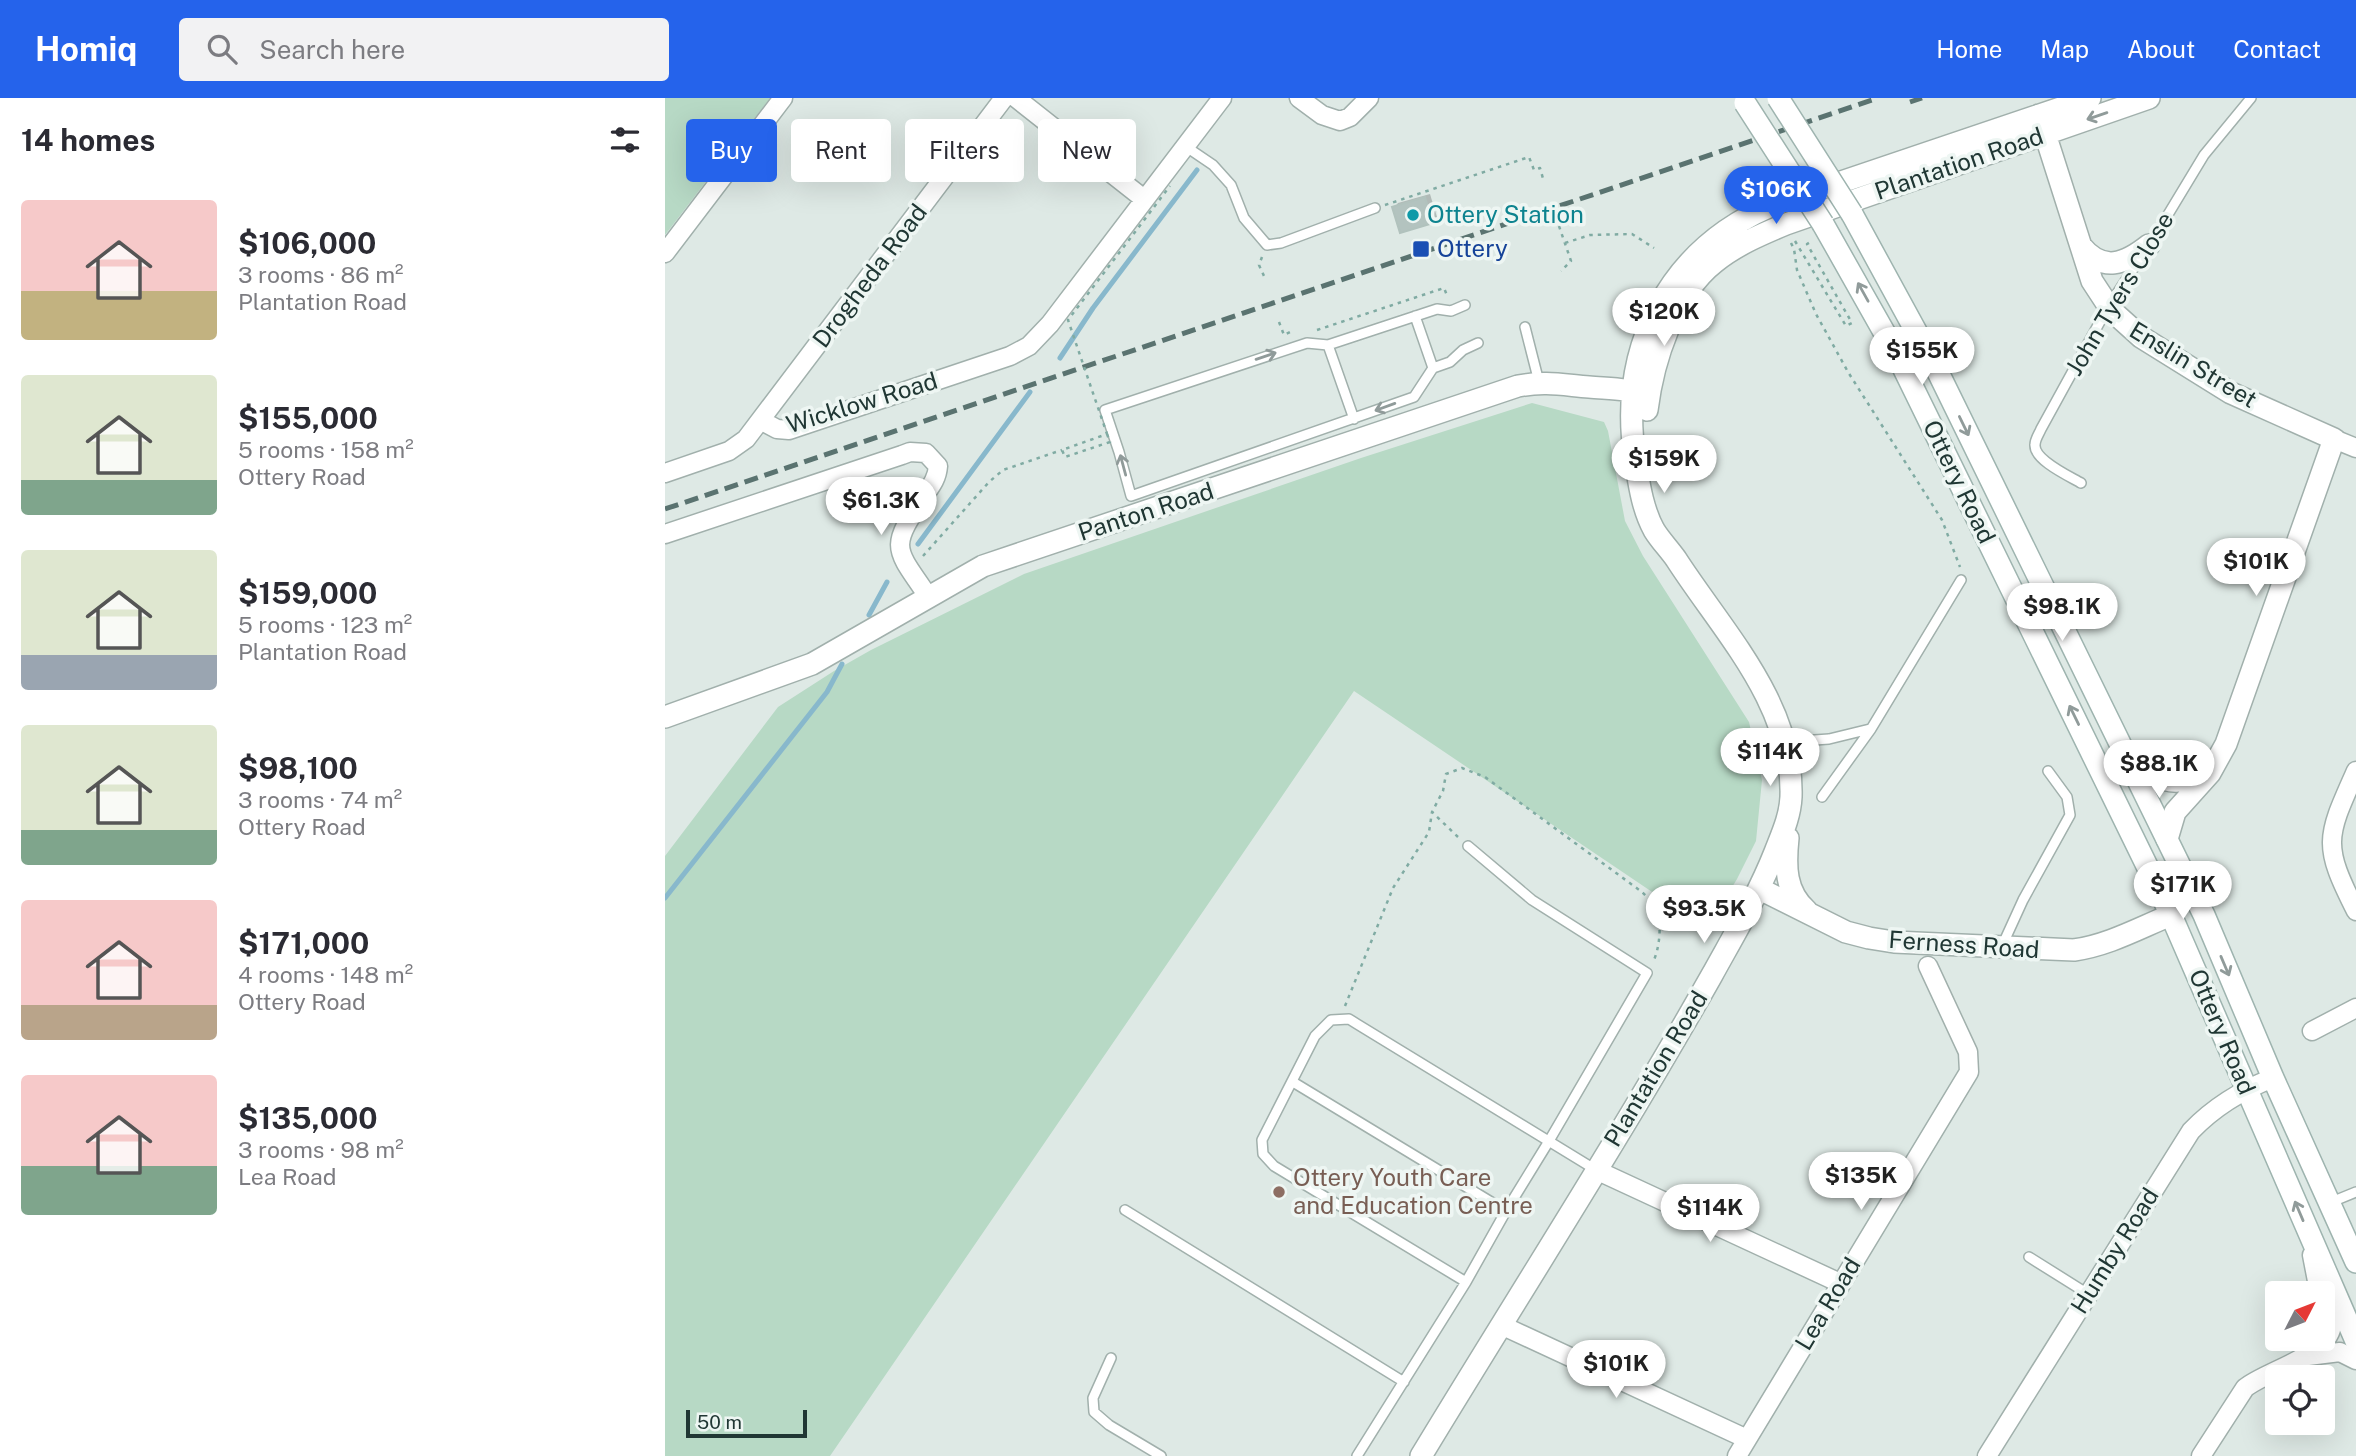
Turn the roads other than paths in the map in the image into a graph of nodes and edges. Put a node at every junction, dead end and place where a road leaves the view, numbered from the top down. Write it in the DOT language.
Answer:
graph roads {
  1 [pos="783,98"];
  2 [pos="1004,98"];
  3 [pos="1016,98"];
  4 [pos="1222,98"];
  5 [pos="1299,98"];
  6 [pos="1369,98"];
  7 [pos="1778,98"];
  8 [pos="2089,98"];
  9 [pos="2149,98"];
  10 [pos="2251,98"];
  11 [pos="1743,100"];
  12 [pos="2042,124"];
  13 [pos="1185,146"];
  14 [pos="1144,199"];
  15 [pos="1375,208"];
  16 [pos="2080,244"];
  17 [pos="2149,245"];
  18 [pos="665,253"];
  19 [pos="1465,306"];
  20 [pos="2108,307"];
  21 [pos="1415,316"];
  22 [pos="1524,327"];
  23 [pos="1478,343"];
  24 [pos="1328,345"];
  25 [pos="1433,368"];
  26 [pos="1539,382"];
  27 [pos="1590,387"];
  28 [pos="1641,394"];
  29 [pos="1354,419"];
  30 [pos="762,421"];
  31 [pos="2334,439"];
  32 [pos="1633,445"];
  33 [pos="2356,448"];
  34 [pos="665,473"];
  35 [pos="2081,483"];
  36 [pos="665,534"];
  37 [pos="1674,555"];
  38 [pos="1961,580"];
  39 [pos="928,596"];
  40 [pos="665,717"];
  41 [pos="1871,729"];
  42 [pos="1786,742"];
  43 [pos="2123,750"];
  44 [pos="2048,771"];
  45 [pos="2356,771"];
  46 [pos="2210,773"];
  47 [pos="1822,797"];
  48 [pos="1789,818"];
  49 [pos="2167,839"];
  50 [pos="1468,846"];
  51 [pos="1760,889"];
  52 [pos="2356,911"];
  53 [pos="1811,915"];
  54 [pos="2171,915"];
  55 [pos="2001,948"];
  56 [pos="1928,966"];
  57 [pos="2356,1008"];
  58 [pos="2312,1031"];
  59 [pos="2273,1078"];
  60 [pos="1293,1082"];
  61 [pos="2246,1088"];
  62 [pos="1549,1141"];
  63 [pos="1596,1170"];
  64 [pos="2356,1192"];
  65 [pos="2329,1203"];
  66 [pos="1125,1210"];
  67 [pos="1506,1210"];
  68 [pos="2311,1241"];
  69 [pos="2029,1257"];
  70 [pos="2356,1262"];
  71 [pos="1466,1282"];
  72 [pos="1840,1283"];
  73 [pos="2088,1294"];
  74 [pos="1501,1325"];
  75 [pos="2356,1341"];
  76 [pos="2305,1357"];
  77 [pos="1111,1359"];
  78 [pos="2356,1360"];
  79 [pos="1403,1382"];
  80 [pos="1747,1439"];
  81 [pos="1161,1456"];
  82 [pos="1357,1456"];
  83 [pos="1421,1456"];
  84 [pos="1737,1456"];
  85 [pos="1987,1456"];
  86 [pos="2201,1456"];
  1 -- 18 [label="street"];
  2 -- 30 [label="street, Drogheda Road"];
  3 -- 14 [label="street"];
  4 -- 13 [label="street"];
  5 -- 6 [label="street"];
  7 -- 43 [label="street, Ottery Road, one-way, bridge"];
  8 -- 12 [label="street, Plantation Road"];
  9 -- 12 [label="street, Plantation Road, one-way"];
  10 -- 17 [label="lane, John Tyers Close"];
  54 -- 11 [label="street, Ottery Road, one-way, bridge"];
  12 -- 16 [label="street, Enslin Street"];
  12 -- 28 [label="street, Plantation Road"];
  13 -- 14 [label="street"];
  13 -- 15 [label="lane"];
  14 -- 30 [label="street, Wicklow Road"];
  16 -- 17 [label="street"];
  16 -- 20 [label="street, Enslin Street"];
  17 -- 20 [label="lane, John Tyers Close"];
  19 -- 21 [label="lane"];
  20 -- 31 [label="street, Enslin Street"];
  20 -- 35 [label="lane, John Tyers Close"];
  21 -- 24 [label="lane"];
  21 -- 25 [label="lane"];
  22 -- 26 [label="lane"];
  23 -- 25 [label="lane"];
  24 -- 29 [label="lane"];
  29 -- 24 [label="lane, one-way"];
  25 -- 29 [label="lane, one-way"];
  26 -- 27 [label="street, Panton Road"];
  26 -- 39 [label="street, Panton Road"];
  27 -- 28 [label="street, Panton Road"];
  27 -- 32 [label="street"];
  28 -- 32 [label="street, Plantation Road"];
  28 -- 37 [label="street, Plantation Road"];
  30 -- 34 [label="street, Wicklow Road"];
  31 -- 33 [label="street, Enslin Street"];
  31 -- 46 [label="street"];
  32 -- 37 [label="street, Plantation Road"];
  36 -- 39 [label="street"];
  37 -- 42 [label="street, Plantation Road"];
  38 -- 41 [label="lane"];
  39 -- 40 [label="street, Panton Road"];
  41 -- 42 [label="lane"];
  41 -- 47 [label="lane"];
  42 -- 48 [label="street, Plantation Road"];
  43 -- 46 [label="street"];
  43 -- 49 [label="street, Ottery Road"];
  44 -- 55 [label="lane"];
  45 -- 52 [label="street"];
  46 -- 49 [label="street"];
  48 -- 51 [label="street, Plantation Road"];
  48 -- 53 [label="street"];
  49 -- 59 [label="street, Ottery Road, one-way"];
  50 -- 62 [label="lane"];
  51 -- 53 [label="street, Ferness Road"];
  51 -- 63 [label="street, Plantation Road"];
  53 -- 55 [label="street, Ferness Road"];
  54 -- 55 [label="street, Ferness Road"];
  54 -- 61 [label="street, Ottery Road"];
  56 -- 72 [label="street, Lea Road"];
  57 -- 58 [label="street"];
  59 -- 61 [label="street, Humby Road"];
  59 -- 65 [label="street, Ottery Road"];
  60 -- 62 [label="lane"];
  60 -- 67 [label="lane"];
  60 -- 71 [label="lane"];
  68 -- 61 [label="street, Ottery Road, one-way"];
  61 -- 73 [label="street, Humby Road"];
  62 -- 63 [label="lane"];
  62 -- 67 [label="lane"];
  63 -- 72 [label="street"];
  63 -- 74 [label="street, Plantation Road"];
  64 -- 65 [label="lane"];
  65 -- 70 [label="street, Ottery Road"];
  66 -- 79 [label="lane"];
  67 -- 71 [label="lane"];
  68 -- 75 [label="street, Ottery Road"];
  68 -- 76 [label="street"];
  69 -- 73 [label="lane"];
  71 -- 79 [label="lane"];
  72 -- 80 [label="street, Lea Road"];
  73 -- 85 [label="street, Humby Road"];
  74 -- 80 [label="street"];
  74 -- 83 [label="street, Plantation Road"];
  76 -- 78 [label="street"];
  76 -- 86 [label="street"];
  77 -- 81 [label="lane"];
  79 -- 82 [label="lane"];
  80 -- 84 [label="street, Lea Road"];
}
